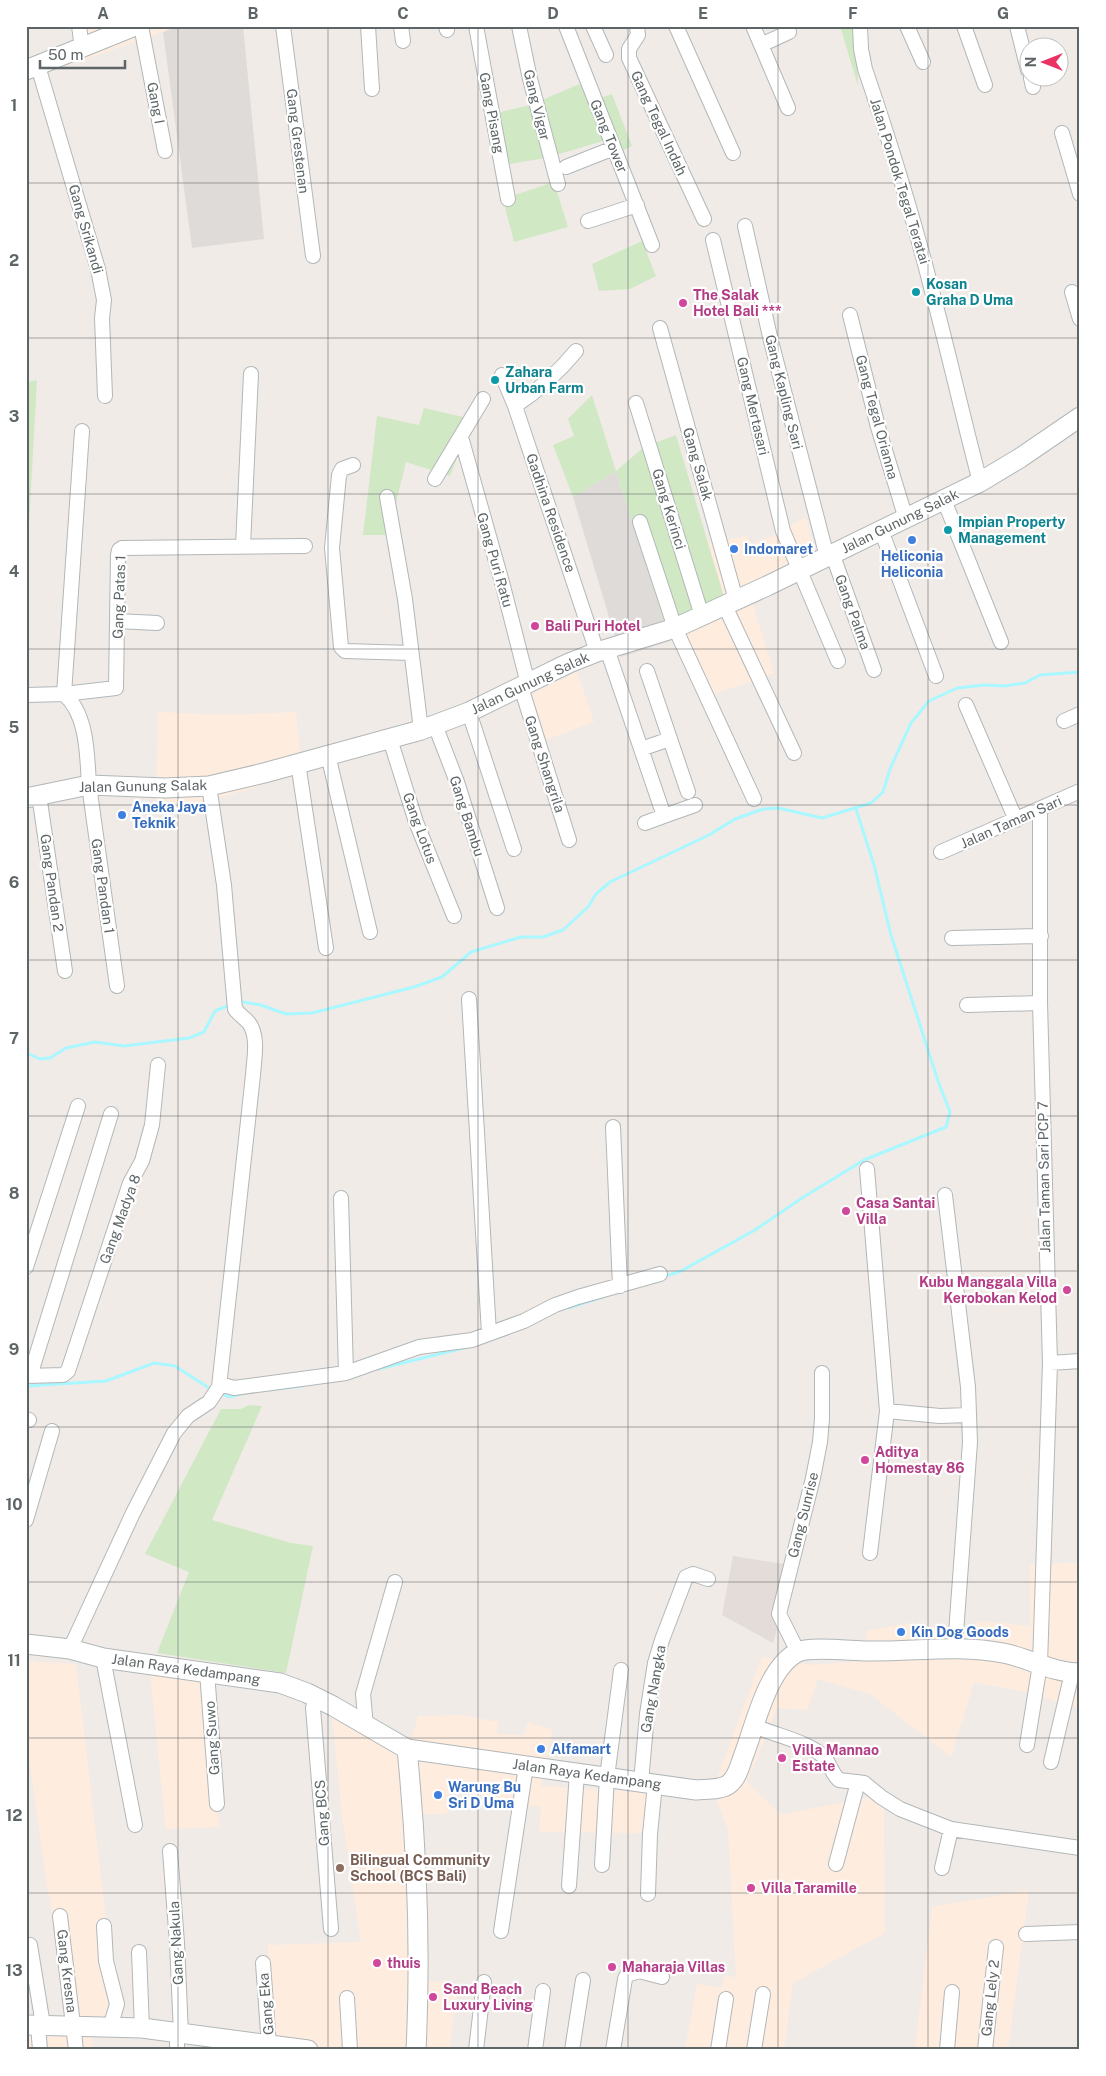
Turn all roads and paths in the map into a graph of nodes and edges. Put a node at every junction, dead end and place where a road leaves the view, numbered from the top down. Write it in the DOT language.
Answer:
graph roads {
  1 [pos="79,26"];
  2 [pos="135,26"];
  3 [pos="141,26"];
  4 [pos="283,26"];
  5 [pos="368,26"];
  6 [pos="402,26"];
  7 [pos="476,26"];
  8 [pos="519,26"];
  9 [pos="566,26"];
  10 [pos="593,26"];
  11 [pos="637,26"];
  12 [pos="676,26"];
  13 [pos="753,26"];
  14 [pos="860,26"];
  15 [pos="907,26"];
  16 [pos="964,26"];
  17 [pos="789,32"];
  18 [pos="403,41"];
  19 [pos="761,45"];
  20 [pos="82,48"];
  21 [pos="606,55"];
  22 [pos="923,62"];
  23 [pos="32,68"];
  24 [pos="985,85"];
  25 [pos="372,89"];
  26 [pos="788,108"];
  27 [pos="1062,133"];
  28 [pos="614,148"];
  29 [pos="165,151"];
  30 [pos="733,153"];
  31 [pos="566,167"];
  32 [pos="558,184"];
  33 [pos="1080,194"];
  34 [pos="508,199"];
  35 [pos="637,205"];
  36 [pos="704,219"];
  37 [pos="588,221"];
  38 [pos="744,226"];
  39 [pos="713,240"];
  40 [pos="652,245"];
  41 [pos="313,256"];
  42 [pos="1072,292"];
  43 [pos="850,315"];
  44 [pos="1080,319"];
  45 [pos="660,328"];
  46 [pos="576,351"];
  47 [pos="251,374"];
  48 [pos="502,374"];
  49 [pos="105,396"];
  50 [pos="483,399"];
  51 [pos="636,403"];
  52 [pos="514,406"];
  53 [pos="1080,417"];
  54 [pos="82,431"];
  55 [pos="461,437"];
  56 [pos="353,465"];
  57 [pos="435,479"];
  58 [pos="980,482"];
  59 [pos="387,498"];
  60 [pos="944,500"];
  61 [pos="906,519"];
  62 [pos="640,522"];
  63 [pos="881,530"];
  64 [pos="243,546"];
  65 [pos="305,546"];
  66 [pos="829,555"];
  67 [pos="798,570"];
  68 [pos="730,603"];
  69 [pos="702,616"];
  70 [pos="117,621"];
  71 [pos="157,623"];
  72 [pos="676,628"];
  73 [pos="1001,642"];
  74 [pos="602,650"];
  75 [pos="411,653"];
  76 [pos="838,661"];
  77 [pos="874,670"];
  78 [pos="647,671"];
  79 [pos="936,676"];
  80 [pos="525,686"];
  81 [pos="64,694"];
  82 [pos="26,695"];
  83 [pos="966,704"];
  84 [pos="469,712"];
  85 [pos="1080,714"];
  86 [pos="1064,721"];
  87 [pos="428,728"];
  88 [pos="390,739"];
  89 [pos="670,740"];
  90 [pos="640,749"];
  91 [pos="794,753"];
  92 [pos="328,755"];
  93 [pos="298,763"];
  94 [pos="89,785"];
  95 [pos="208,786"];
  96 [pos="1080,791"];
  97 [pos="688,792"];
  98 [pos="32,797"];
  99 [pos="754,799"];
  100 [pos="694,805"];
  101 [pos="1040,810"];
  102 [pos="664,816"];
  103 [pos="1016,820"];
  104 [pos="645,823"];
  105 [pos="569,840"];
  106 [pos="514,849"];
  107 [pos="942,852"];
  108 [pos="497,908"];
  109 [pos="454,916"];
  110 [pos="370,932"];
  111 [pos="1041,936"];
  112 [pos="952,938"];
  113 [pos="326,948"];
  114 [pos="65,971"];
  115 [pos="117,986"];
  116 [pos="469,998"];
  117 [pos="1040,1003"];
  118 [pos="967,1005"];
  119 [pos="158,1065"];
  120 [pos="78,1106"];
  121 [pos="111,1114"];
  122 [pos="613,1127"];
  123 [pos="868,1169"];
  124 [pos="945,1196"];
  125 [pos="341,1198"];
  126 [pos="26,1267"];
  127 [pos="660,1274"];
  128 [pos="620,1286"];
  129 [pos="489,1333"];
  130 [pos="1080,1361"];
  131 [pos="1050,1363"];
  132 [pos="346,1373"];
  133 [pos="822,1373"];
  134 [pos="28,1376"];
  135 [pos="217,1389"];
  136 [pos="887,1411"];
  137 [pos="969,1415"];
  138 [pos="52,1431"];
  139 [pos="26,1520"];
  140 [pos="870,1553"];
  141 [pos="708,1579"];
  142 [pos="394,1582"];
  143 [pos="26,1644"];
  144 [pos="955,1648"];
  145 [pos="70,1649"];
  146 [pos="798,1652"];
  147 [pos="103,1658"];
  148 [pos="1040,1664"];
  149 [pos="620,1670"];
  150 [pos="207,1672"];
  151 [pos="1076,1673"];
  152 [pos="316,1698"];
  153 [pos="366,1726"];
  154 [pos="755,1726"];
  155 [pos="1027,1745"];
  156 [pos="407,1749"];
  157 [pos="1051,1762"];
  158 [pos="526,1766"];
  159 [pos="577,1773"];
  160 [pos="607,1777"];
  161 [pos="858,1782"];
  162 [pos="648,1783"];
  163 [pos="217,1804"];
  164 [pos="135,1825"];
  165 [pos="950,1829"];
  166 [pos="1080,1848"];
  167 [pos="170,1851"];
  168 [pos="836,1864"];
  169 [pos="602,1865"];
  170 [pos="942,1868"];
  171 [pos="569,1886"];
  172 [pos="648,1894"];
  173 [pos="60,1916"];
  174 [pos="104,1926"];
  175 [pos="331,1929"];
  176 [pos="501,1931"];
  177 [pos="1080,1932"];
  178 [pos="1026,1934"];
  179 [pos="30,1945"];
  180 [pos="996,1947"];
  181 [pos="139,1952"];
  182 [pos="262,1963"];
  183 [pos="662,1977"];
  184 [pos="583,1980"];
  185 [pos="484,1982"];
  186 [pos="543,1991"];
  187 [pos="952,1992"];
  188 [pos="763,1994"];
  189 [pos="347,1998"];
  190 [pos="726,1999"];
  191 [pos="36,2025"];
  192 [pos="74,2026"];
  193 [pos="110,2028"];
  194 [pos="142,2028"];
  195 [pos="178,2039"];
  196 [pos="233,2045"];
  197 [pos="270,2046"];
  198 [pos="40,2050"];
  199 [pos="76,2050"];
  200 [pos="308,2050"];
  201 [pos="350,2050"];
  202 [pos="416,2050"];
  203 [pos="476,2050"];
  204 [pos="534,2050"];
  205 [pos="572,2050"];
  206 [pos="613,2050"];
  207 [pos="718,2050"];
  208 [pos="754,2050"];
  209 [pos="947,2050"];
  210 [pos="985,2050"];
  1 -- 20 [label="street"];
  2 -- 20 [label="street"];
  3 -- 29 [label="street, Gang I"];
  4 -- 41 [label="street, Gang Grestenan"];
  5 -- 25 [label="street"];
  6 -- 18 [label="street"];
  7 -- 34 [label="street, Gang Pisang"];
  8 -- 32 [label="street, Gang Vigar"];
  9 -- 28 [label="street, Gang Tower"];
  10 -- 21 [label="street"];
  11 -- 36 [label="street, Gang Tegal Indah"];
  12 -- 30 [label="street"];
  13 -- 19 [label="street"];
  14 -- 58 [label="street, Jalan Pondok Tegal Teratai"];
  15 -- 22 [label="street"];
  16 -- 24 [label="street"];
  17 -- 19 [label="street"];
  19 -- 26 [label="street"];
  20 -- 23 [label="street"];
  23 -- 49 [label="street, Gang Srikandi"];
  27 -- 33 [label="street"];
  28 -- 31 [label="street"];
  28 -- 35 [label="street, Gang Tower"];
  35 -- 37 [label="street"];
  35 -- 40 [label="street, Gang Tower"];
  38 -- 66 [label="street, Gang Kapling Sari"];
  39 -- 67 [label="street, Gang Mertasari"];
  42 -- 44 [label="street"];
  43 -- 61 [label="street, Gang Tegal Orianna"];
  45 -- 68 [label="street, Gang Salak"];
  46 -- 52 [label="street"];
  47 -- 64 [label="street"];
  48 -- 52 [label="street, Gadhina Residence"];
  50 -- 55 [label="street"];
  51 -- 69 [label="street, Gang Kerinci"];
  52 -- 74 [label="street, Gadhina Residence"];
  53 -- 58 [label="street, Jalan Gunung Salak"];
  54 -- 81 [label="street"];
  55 -- 57 [label="street"];
  55 -- 80 [label="street, Gang Puri Ratu"];
  56 -- 75 [label="street"];
  58 -- 60 [label="street, Jalan Gunung Salak"];
  59 -- 75 [label="street, Gang Bambu"];
  60 -- 61 [label="street, Jalan Gunung Salak"];
  60 -- 73 [label="street"];
  61 -- 63 [label="street, Jalan Gunung Salak"];
  62 -- 72 [label="street"];
  63 -- 66 [label="street, Jalan Gunung Salak"];
  63 -- 79 [label="street"];
  64 -- 65 [label="street, Gang Patas 1"];
  64 -- 70 [label="street, Gang Patas 1"];
  66 -- 67 [label="street, Jalan Gunung Salak"];
  66 -- 77 [label="street, Gang Palma"];
  67 -- 68 [label="street, Jalan Gunung Salak"];
  67 -- 76 [label="street, Gang Mertasari"];
  68 -- 69 [label="street, Jalan Gunung Salak"];
  68 -- 91 [label="street"];
  69 -- 72 [label="street, Jalan Gunung Salak"];
  70 -- 71 [label="street"];
  70 -- 81 [label="street, Gang Patas 1"];
  72 -- 74 [label="street, Jalan Gunung Salak"];
  72 -- 99 [label="street"];
  74 -- 80 [label="street, Jalan Gunung Salak"];
  74 -- 90 [label="street, Gadhina Residence"];
  75 -- 87 [label="street, Gang Bambu"];
  78 -- 89 [label="street"];
  80 -- 84 [label="street, Jalan Gunung Salak"];
  80 -- 105 [label="street, Gang Shangrila"];
  81 -- 82 [label="street"];
  81 -- 94 [label="street, Gang Pandan 1"];
  83 -- 103 [label="street"];
  84 -- 87 [label="street, Jalan Gunung Salak"];
  84 -- 106 [label="street"];
  85 -- 86 [label="street"];
  87 -- 88 [label="street, Jalan Gunung Salak"];
  87 -- 108 [label="street, Gang Bambu"];
  88 -- 92 [label="street, Jalan Gunung Salak"];
  88 -- 109 [label="street, Gang Lotus"];
  89 -- 90 [label="street"];
  89 -- 97 [label="street"];
  90 -- 102 [label="street, Gadhina Residence"];
  92 -- 93 [label="street, Jalan Gunung Salak"];
  92 -- 110 [label="street"];
  93 -- 95 [label="street, Jalan Gunung Salak"];
  93 -- 113 [label="street"];
  94 -- 95 [label="street, Jalan Gunung Salak"];
  94 -- 98 [label="street, Jalan Gunung Salak"];
  94 -- 115 [label="street, Gang Pandan 1"];
  95 -- 135 [label="street"];
  96 -- 101 [label="street, Jalan Taman Sari"];
  98 -- 114 [label="street, Gang Pandan 2"];
  100 -- 102 [label="street"];
  101 -- 103 [label="street, Jalan Taman Sari"];
  101 -- 111 [label="street, Jalan Taman Sari PCP 7"];
  102 -- 104 [label="street"];
  103 -- 107 [label="street, Jalan Taman Sari"];
  111 -- 112 [label="street"];
  111 -- 117 [label="street, Jalan Taman Sari PCP 7"];
  116 -- 129 [label="street"];
  117 -- 118 [label="street"];
  117 -- 131 [label="street, Jalan Taman Sari PCP 7"];
  119 -- 134 [label="street, Gang Madya 8"];
  120 -- 126 [label="street"];
  121 -- 134 [label="street"];
  122 -- 128 [label="street"];
  123 -- 136 [label="street"];
  124 -- 137 [label="street"];
  125 -- 132 [label="street"];
  127 -- 128 [label="street"];
  128 -- 129 [label="street"];
  129 -- 132 [label="street"];
  130 -- 131 [label="street"];
  131 -- 148 [label="street, Jalan Taman Sari PCP 7"];
  132 -- 135 [label="street"];
  133 -- 146 [label="street, Gang Sunrise"];
  135 -- 145 [label="street"];
  136 -- 137 [label="street"];
  136 -- 140 [label="street"];
  137 -- 144 [label="street"];
  138 -- 139 [label="street"];
  141 -- 162 [label="street, Gang Nangka"];
  142 -- 153 [label="street"];
  143 -- 145 [label="street, Jalan Raya Kedampang"];
  144 -- 146 [label="street"];
  144 -- 148 [label="street"];
  145 -- 147 [label="street, Jalan Raya Kedampang"];
  146 -- 154 [label="street, Jalan Raya Kedampang"];
  147 -- 150 [label="street, Jalan Raya Kedampang"];
  147 -- 164 [label="street"];
  148 -- 151 [label="street"];
  148 -- 155 [label="street, Jalan Taman Sari PCP 7"];
  149 -- 160 [label="street"];
  150 -- 152 [label="street, Jalan Raya Kedampang"];
  150 -- 163 [label="street, Gang Suwo"];
  151 -- 157 [label="street"];
  152 -- 153 [label="street, Jalan Raya Kedampang"];
  152 -- 175 [label="street, Gang BCS"];
  153 -- 156 [label="street, Jalan Raya Kedampang"];
  154 -- 161 [label="street"];
  154 -- 162 [label="street, Jalan Raya Kedampang"];
  156 -- 158 [label="street, Jalan Raya Kedampang"];
  156 -- 202 [label="street"];
  158 -- 159 [label="street, Jalan Raya Kedampang"];
  158 -- 176 [label="street"];
  159 -- 160 [label="street, Jalan Raya Kedampang"];
  159 -- 171 [label="street"];
  160 -- 162 [label="street, Jalan Raya Kedampang"];
  160 -- 169 [label="street"];
  161 -- 165 [label="street"];
  161 -- 168 [label="street"];
  162 -- 172 [label="street, Gang Nangka"];
  165 -- 166 [label="street"];
  165 -- 170 [label="street"];
  167 -- 195 [label="street, Gang Nakula"];
  173 -- 192 [label="street, Gang Kresna"];
  174 -- 193 [label="street"];
  177 -- 178 [label="street"];
  179 -- 191 [label="street"];
  180 -- 210 [label="street, Gang Lely 2"];
  181 -- 194 [label="street"];
  182 -- 197 [label="street, Gang Eka"];
  183 -- 206 [label="street"];
  184 -- 205 [label="street"];
  185 -- 203 [label="street"];
  186 -- 204 [label="street"];
  187 -- 209 [label="street"];
  188 -- 208 [label="street"];
  189 -- 201 [label="street"];
  190 -- 207 [label="street"];
  191 -- 192 [label="street"];
  191 -- 198 [label="street"];
  192 -- 193 [label="street"];
  192 -- 199 [label="street, Gang Kresna"];
  193 -- 194 [label="street"];
  194 -- 195 [label="street"];
  195 -- 196 [label="street"];
  196 -- 197 [label="street"];
  197 -- 200 [label="street"];
}
